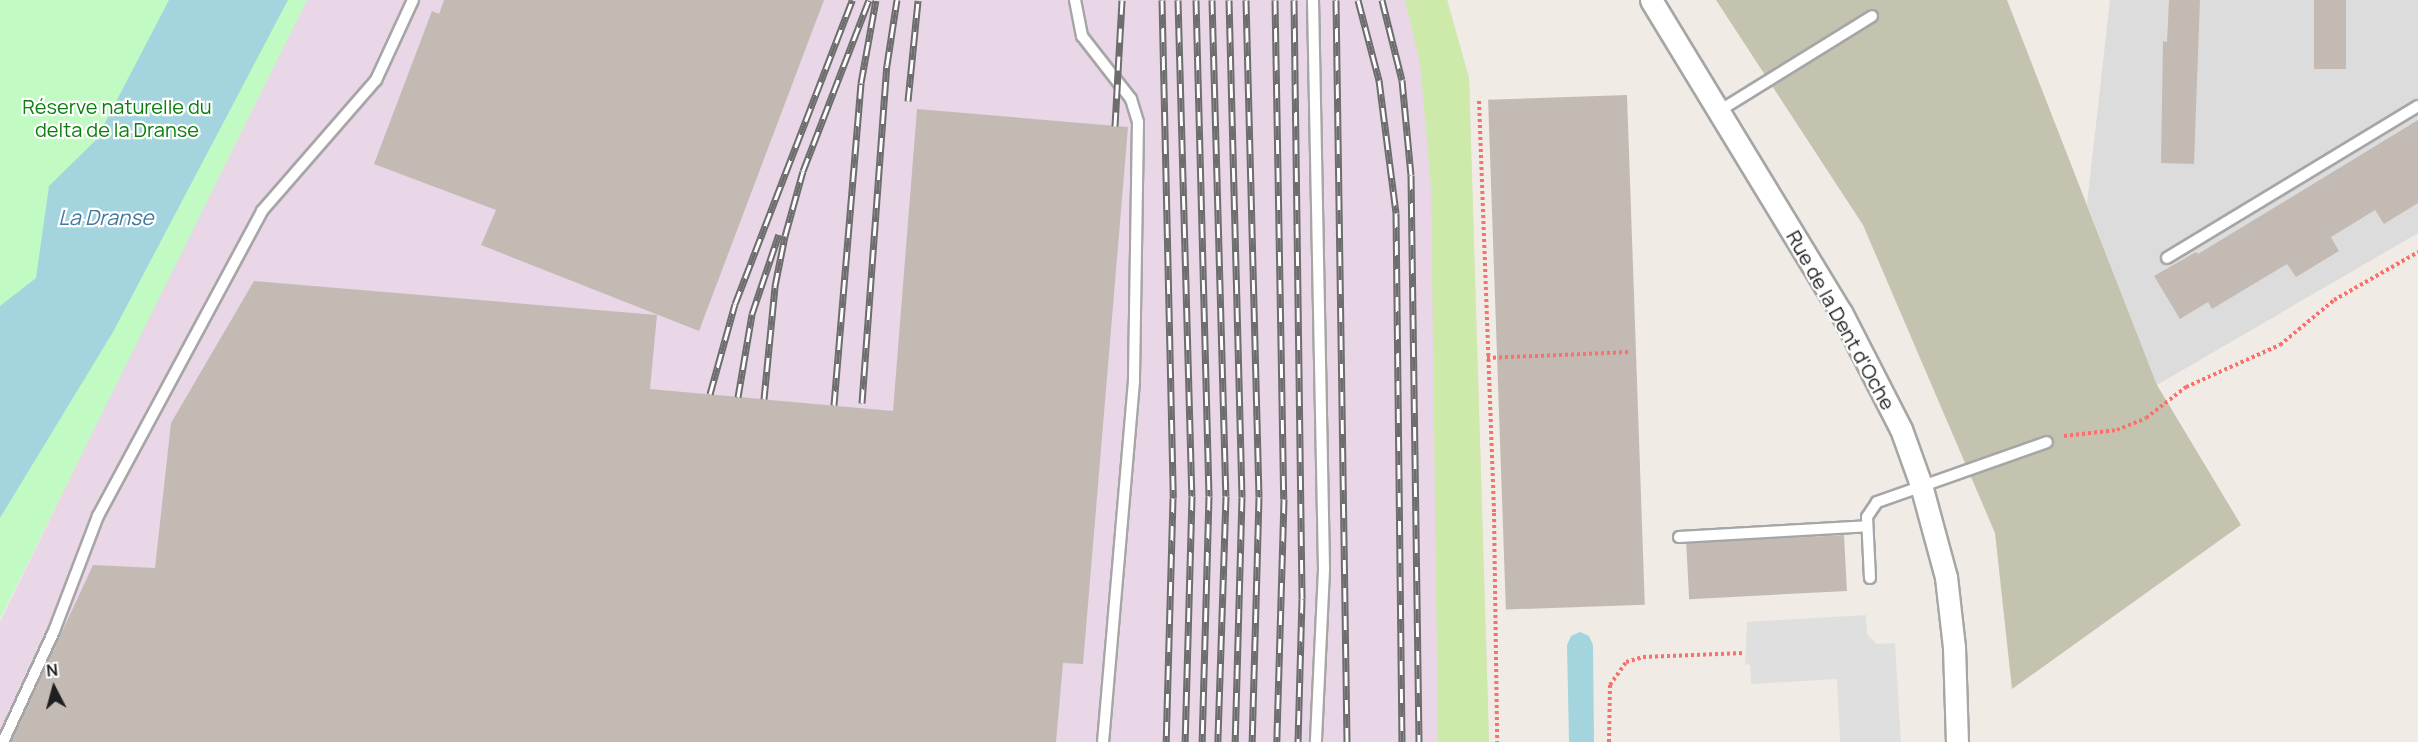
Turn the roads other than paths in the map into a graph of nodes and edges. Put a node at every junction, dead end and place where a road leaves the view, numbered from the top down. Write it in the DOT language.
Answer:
graph roads {
  1 [pos="413,0"];
  2 [pos="1075,0"];
  3 [pos="1313,0"];
  4 [pos="1651,0"];
  5 [pos="1872,16"];
  6 [pos="2418,106"];
  7 [pos="1719,111"];
  8 [pos="2167,258"];
  9 [pos="2047,442"];
  10 [pos="1922,485"];
  11 [pos="1867,526"];
  12 [pos="1679,537"];
  13 [pos="1870,578"];
  14 [pos="3,742"];
  15 [pos="1103,742"];
  16 [pos="1316,742"];
  17 [pos="1958,742"];
  1 -- 14 [label="lane"];
  2 -- 15 [label="lane"];
  3 -- 16 [label="lane"];
  4 -- 7 [label="street, Rue de la Dent d'Oche"];
  5 -- 7 [label="lane"];
  6 -- 8 [label="lane"];
  7 -- 10 [label="street, Rue de la Dent d'Oche"];
  9 -- 10 [label="lane"];
  10 -- 11 [label="lane"];
  10 -- 17 [label="street, Rue de la Dent d'Oche"];
  11 -- 12 [label="lane"];
  11 -- 13 [label="lane"];
}
